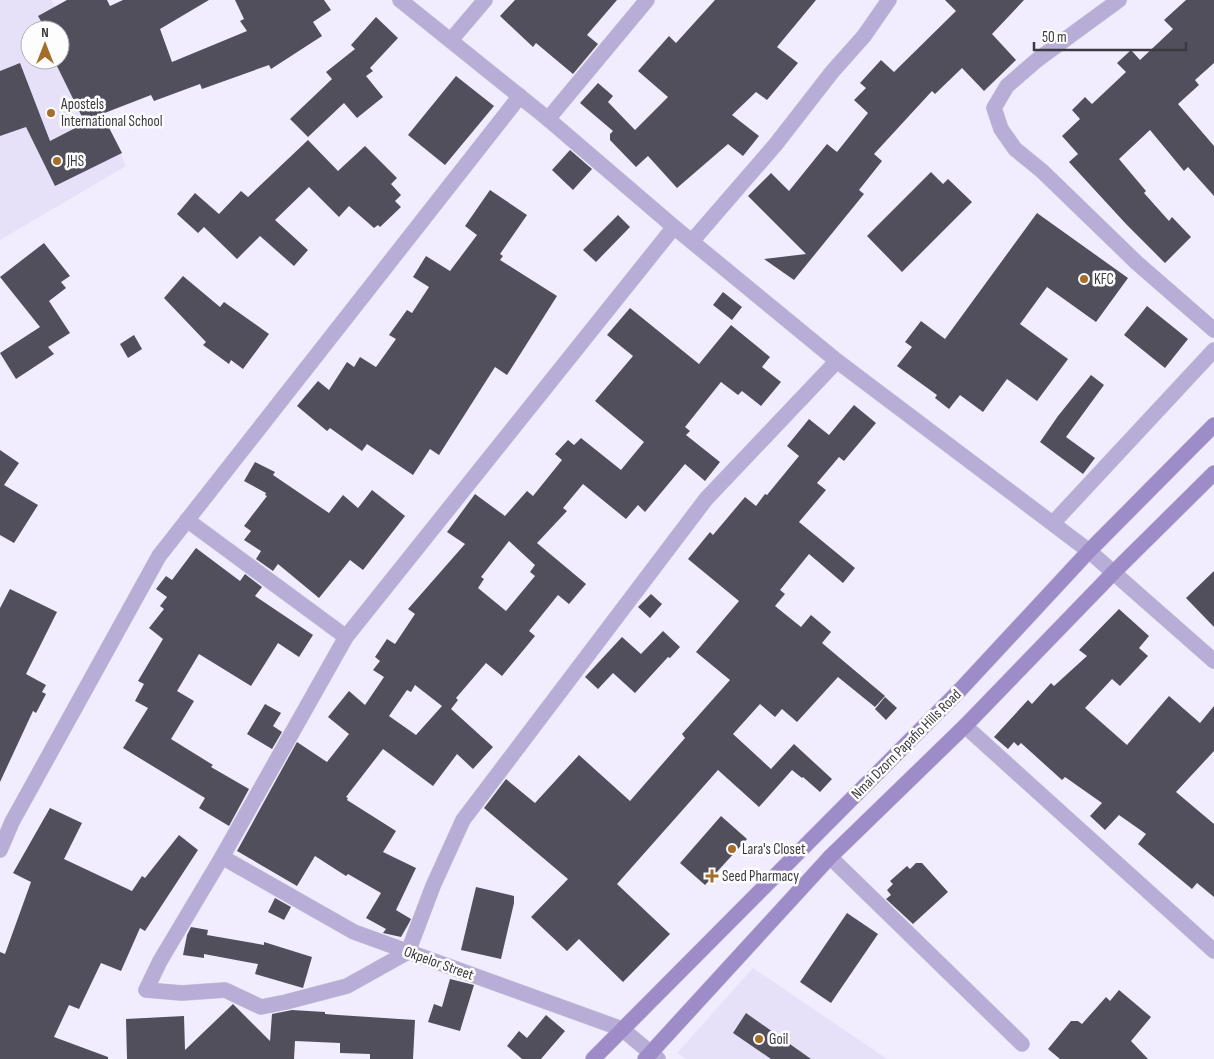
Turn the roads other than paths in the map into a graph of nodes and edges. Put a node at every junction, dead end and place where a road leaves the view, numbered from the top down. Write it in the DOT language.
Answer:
graph roads {
  1 [pos="400,0"];
  2 [pos="485,0"];
  3 [pos="647,0"];
  4 [pos="889,0"];
  5 [pos="1119,0"];
  6 [pos="451,40"];
  7 [pos="520,96"];
  8 [pos="548,119"];
  9 [pos="674,227"];
  10 [pos="693,240"];
  11 [pos="1214,330"];
  12 [pos="1214,350"];
  13 [pos="838,361"];
  14 [pos="1214,425"];
  15 [pos="1214,473"];
  16 [pos="187,520"];
  17 [pos="1053,523"];
  18 [pos="1090,551"];
  19 [pos="1114,572"];
  20 [pos="346,637"];
  21 [pos="1214,661"];
  22 [pos="965,726"];
  23 [pos="0,850"];
  24 [pos="222,857"];
  25 [pos="830,857"];
  26 [pos="1214,951"];
  27 [pos="408,952"];
  28 [pos="622,1029"];
  29 [pos="1022,1044"];
  30 [pos="651,1057"];
  31 [pos="593,1059"];
  1 -- 6 [label="street"];
  2 -- 6 [label="street"];
  3 -- 8 [label="street"];
  4 -- 10 [label="street"];
  5 -- 11 [label="street"];
  6 -- 7 [label="street"];
  7 -- 8 [label="street"];
  7 -- 16 [label="street"];
  8 -- 9 [label="street"];
  9 -- 10 [label="street"];
  9 -- 20 [label="street"];
  10 -- 13 [label="street"];
  12 -- 17 [label="street"];
  13 -- 17 [label="street"];
  13 -- 27 [label="street"];
  14 -- 18 [label="street, Nmai Dzorn Papafio Hills Road"];
  15 -- 19 [label="street, Nmai Dzorn Papafio Hills Road"];
  16 -- 20 [label="street"];
  16 -- 23 [label="street"];
  17 -- 18 [label="street"];
  18 -- 19 [label="street"];
  18 -- 28 [label="street, Nmai Dzorn Papafio Hills Road"];
  19 -- 21 [label="street"];
  19 -- 22 [label="street, Nmai Dzorn Papafio Hills Road"];
  20 -- 24 [label="street"];
  22 -- 25 [label="street, Nmai Dzorn Papafio Hills Road"];
  22 -- 26 [label="street"];
  24 -- 27 [label="street, Okpelor Street"];
  24 -- 27 [label="street"];
  25 -- 29 [label="street"];
  25 -- 30 [label="street, Nmai Dzorn Papafio Hills Road"];
  27 -- 28 [label="street, Okpelor Street"];
  28 -- 30 [label="street, Okpelor Street"];
  28 -- 31 [label="street, Nmai Dzorn Papafio Hills Road"];
}
